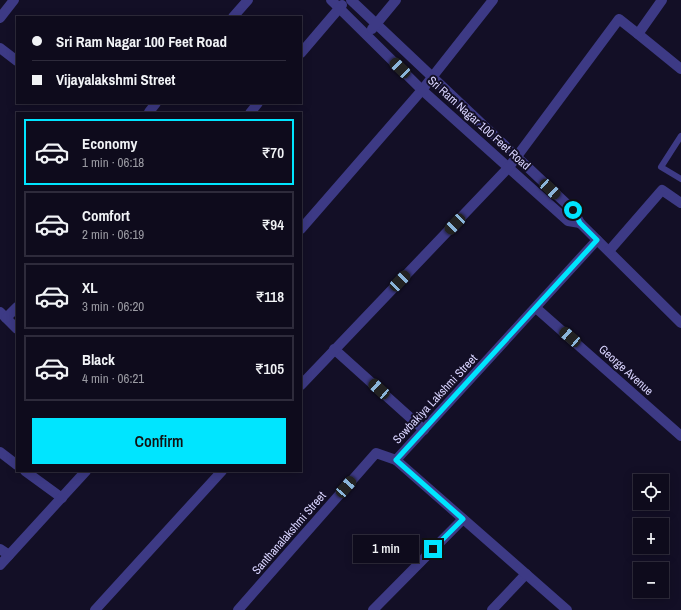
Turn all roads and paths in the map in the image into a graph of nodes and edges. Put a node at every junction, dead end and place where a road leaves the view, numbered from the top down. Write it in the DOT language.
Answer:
graph roads {
  1 [pos="14,0"];
  2 [pos="248,0"];
  3 [pos="331,0"];
  4 [pos="345,0"];
  5 [pos="351,0"];
  6 [pos="396,0"];
  7 [pos="493,0"];
  8 [pos="662,0"];
  9 [pos="338,9"];
  10 [pos="234,16"];
  11 [pos="0,18"];
  12 [pos="376,25"];
  13 [pos="638,34"];
  14 [pos="366,36"];
  15 [pos="0,48"];
  16 [pos="302,52"];
  17 [pos="16,60"];
  18 [pos="681,69"];
  19 [pos="431,78"];
  20 [pos="422,90"];
  21 [pos="155,104"];
  22 [pos="257,104"];
  23 [pos="149,112"];
  24 [pos="251,112"];
  25 [pos="681,136"];
  26 [pos="516,158"];
  27 [pos="510,167"];
  28 [pos="681,179"];
  29 [pos="681,203"];
  30 [pos="580,223"];
  31 [pos="302,228"];
  32 [pos="597,240"];
  33 [pos="609,251"];
  34 [pos="16,308"];
  35 [pos="536,308"];
  36 [pos="3,315"];
  37 [pos="681,322"];
  38 [pos="16,328"];
  39 [pos="334,349"];
  40 [pos="302,384"];
  41 [pos="424,430"];
  42 [pos="681,436"];
  43 [pos="0,452"];
  44 [pos="396,460"];
  45 [pos="16,464"];
  46 [pos="26,472"];
  47 [pos="85,472"];
  48 [pos="221,472"];
  49 [pos="62,498"];
  50 [pos="463,519"];
  51 [pos="0,549"];
  52 [pos="9,555"];
  53 [pos="0,565"];
  54 [pos="526,574"];
  55 [pos="95,610"];
  56 [pos="238,610"];
  57 [pos="373,610"];
  58 [pos="492,610"];
  59 [pos="567,610"];
  1 -- 11 [label="street"];
  2 -- 10 [label="street"];
  3 -- 9 [label="street, Sri Ram Nagar 100 Feet Road"];
  4 -- 9 [label="street"];
  5 -- 12 [label="street, Sri Ram Nagar 100 Feet Road"];
  6 -- 12 [label="street"];
  7 -- 19 [label="street"];
  8 -- 13 [label="street"];
  9 -- 14 [label="street, Sri Ram Nagar 100 Feet Road"];
  9 -- 16 [label="street"];
  12 -- 14 [label="street"];
  12 -- 19 [label="street, Sri Ram Nagar 100 Feet Road"];
  13 -- 18 [label="street"];
  13 -- 26 [label="street"];
  14 -- 20 [label="street, Sri Ram Nagar 100 Feet Road"];
  15 -- 17 [label="street"];
  19 -- 20 [label="street"];
  19 -- 26 [label="street, Sri Ram Nagar 100 Feet Road"];
  20 -- 27 [label="street, Sri Ram Nagar 100 Feet Road"];
  20 -- 31 [label="street"];
  21 -- 23 [label="street"];
  22 -- 24 [label="street"];
  25 -- 28 [label="lane"];
  26 -- 27 [label="street"];
  26 -- 30 [label="street, Sri Ram Nagar 100 Feet Road"];
  27 -- 30 [label="street, Sri Ram Nagar 100 Feet Road"];
  27 -- 39 [label="street"];
  29 -- 33 [label="street"];
  30 -- 32 [label="street, Sri Ram Nagar 100 Feet Road"];
  32 -- 33 [label="street, Sri Ram Nagar 100 Feet Road"];
  32 -- 35 [label="street, Sowbakiya Lakshmi Street"];
  33 -- 37 [label="street, Sri Ram Nagar 100 Feet Road"];
  34 -- 36 [label="street"];
  35 -- 41 [label="street, Sowbakiya Lakshmi Street"];
  35 -- 42 [label="street, George Avenue"];
  36 -- 38 [label="street"];
  39 -- 40 [label="street"];
  39 -- 41 [label="street"];
  41 -- 44 [label="street, Sowbakiya Lakshmi Street"];
  43 -- 45 [label="street"];
  44 -- 50 [label="street, Sowbakiya Lakshmi Street"];
  44 -- 56 [label="street, Santhanalakshmi Street"];
  46 -- 49 [label="street"];
  47 -- 49 [label="street"];
  48 -- 55 [label="street"];
  49 -- 52 [label="street"];
  50 -- 54 [label="street, Sowbakiya Lakshmi Street"];
  50 -- 57 [label="street"];
  51 -- 52 [label="street"];
  52 -- 53 [label="street"];
  54 -- 58 [label="street"];
  54 -- 59 [label="street, Sowbakiya Lakshmi Street"];
}
